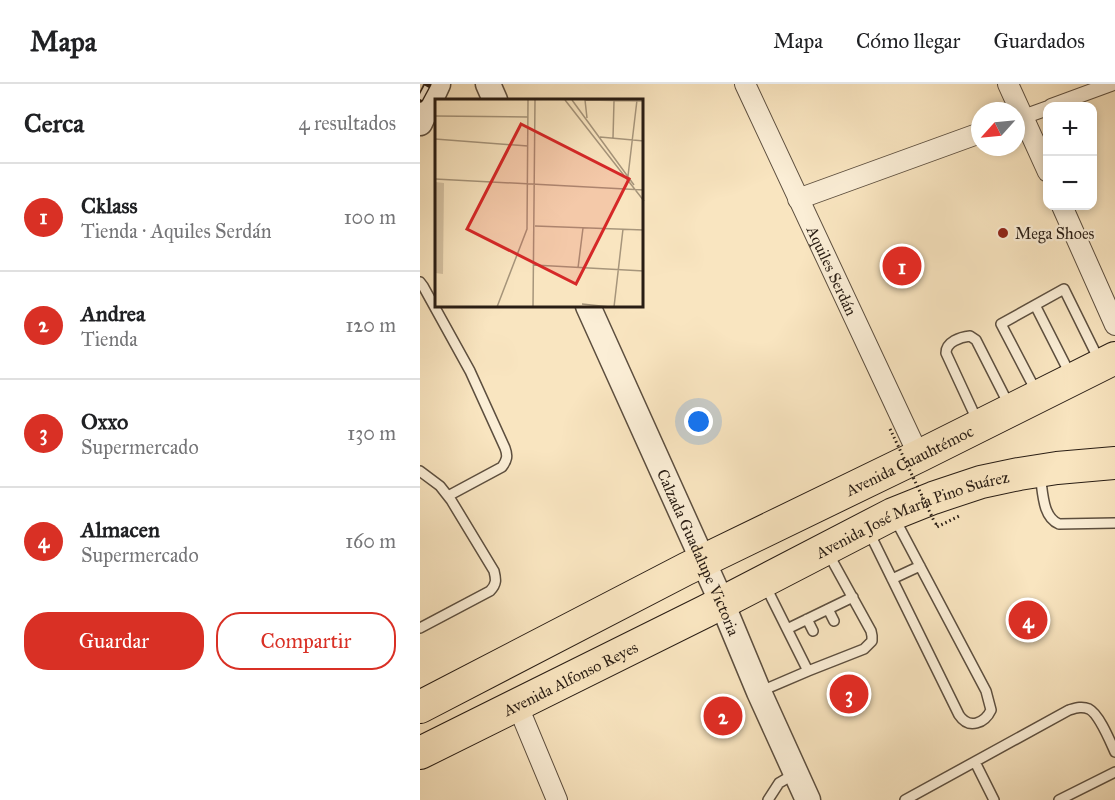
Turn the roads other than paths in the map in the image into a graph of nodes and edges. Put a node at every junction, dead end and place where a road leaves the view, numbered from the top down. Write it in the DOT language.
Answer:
graph roads {
  1 [pos="438,84"];
  2 [pos="488,84"];
  3 [pos="745,84"];
  4 [pos="1008,84"];
  5 [pos="1112,84"];
  6 [pos="495,99"];
  7 [pos="1014,102"];
  8 [pos="1063,102"];
  9 [pos="1043,109"];
  10 [pos="1025,116"];
  11 [pos="420,123"];
  12 [pos="1025,128"];
  13 [pos="971,136"];
  14 [pos="1043,164"];
  15 [pos="798,199"];
  16 [pos="1064,210"];
  17 [pos="420,282"];
  18 [pos="1035,306"];
  19 [pos="435,307"];
  20 [pos="436,308"];
  21 [pos="589,308"];
  22 [pos="1115,326"];
  23 [pos="1108,361"];
  24 [pos="1072,379"];
  25 [pos="1025,403"];
  26 [pos="980,426"];
  27 [pos="919,456"];
  28 [pos="1115,463"];
  29 [pos="420,471"];
  30 [pos="1040,471"];
  31 [pos="447,496"];
  32 [pos="879,521"];
  33 [pos="1115,523"];
  34 [pos="826,549"];
  35 [pos="703,561"];
  36 [pos="920,566"];
  37 [pos="892,579"];
  38 [pos="763,581"];
  39 [pos="853,597"];
  40 [pos="722,603"];
  41 [pos="828,609"];
  42 [pos="807,619"];
  43 [pos="834,621"];
  44 [pos="420,628"];
  45 [pos="572,628"];
  46 [pos="787,628"];
  47 [pos="813,631"];
  48 [pos="808,671"];
  49 [pos="759,692"];
  50 [pos="517,704"];
  51 [pos="424,710"];
  52 [pos="1115,752"];
  53 [pos="420,753"];
  54 [pos="975,762"];
  55 [pos="1115,772"];
  56 [pos="795,773"];
  57 [pos="557,800"];
  58 [pos="768,800"];
  59 [pos="807,800"];
  60 [pos="905,800"];
  61 [pos="994,800"];
  62 [pos="1059,800"];
  1 -- 11 [label="street"];
  2 -- 6 [label="street"];
  3 -- 15 [label="street, Aquiles Serdán"];
  4 -- 7 [label="street"];
  5 -- 8 [label="street"];
  9 -- 10 [label="street"];
  12 -- 14 [label="street"];
  13 -- 15 [label="street"];
  15 -- 27 [label="street, Aquiles Serdán"];
  16 -- 22 [label="street"];
  17 -- 19 [label="lane"];
  18 -- 23 [label="lane"];
  18 -- 24 [label="lane"];
  18 -- 25 [label="lane"];
  20 -- 31 [label="lane"];
  21 -- 35 [label="street, Calzada Guadalupe Victoria"];
  23 -- 24 [label="highway, Avenida Cuauhtémoc"];
  24 -- 25 [label="highway, Avenida Cuauhtémoc"];
  25 -- 26 [label="highway, Avenida Cuauhtémoc"];
  25 -- 26 [label="lane"];
  26 -- 27 [label="highway, Avenida Cuauhtémoc"];
  27 -- 35 [label="highway, Avenida Cuauhtémoc"];
  28 -- 30 [label="highway, Avenida José María Pino Suárez"];
  29 -- 31 [label="lane"];
  30 -- 32 [label="highway, Avenida José María Pino Suárez"];
  30 -- 33 [label="lane"];
  31 -- 44 [label="lane"];
  32 -- 34 [label="highway, Avenida José María Pino Suárez"];
  32 -- 36 [label="lane"];
  32 -- 37 [label="lane"];
  34 -- 38 [label="highway, Avenida José María Pino Suárez"];
  34 -- 39 [label="lane"];
  35 -- 40 [label="street, Calzada Guadalupe Victoria"];
  35 -- 45 [label="highway"];
  36 -- 37 [label="lane"];
  36 -- 37 [label="lane"];
  38 -- 40 [label="highway, Avenida José María Pino Suárez"];
  38 -- 46 [label="lane"];
  39 -- 41 [label="lane"];
  39 -- 48 [label="lane"];
  40 -- 49 [label="street, Calzada Guadalupe Victoria"];
  40 -- 50 [label="highway, Avenida Alfonso Reyes"];
  41 -- 42 [label="lane"];
  41 -- 43 [label="lane"];
  42 -- 46 [label="lane"];
  42 -- 47 [label="lane"];
  45 -- 50 [label="highway"];
  45 -- 51 [label="highway"];
  46 -- 48 [label="lane"];
  48 -- 49 [label="lane"];
  49 -- 56 [label="street, Calzada Guadalupe Victoria"];
  50 -- 53 [label="highway, Avenida Alfonso Reyes"];
  50 -- 57 [label="street"];
  52 -- 54 [label="lane"];
  54 -- 60 [label="lane"];
  54 -- 61 [label="lane"];
  55 -- 62 [label="lane"];
  56 -- 58 [label="lane"];
  56 -- 59 [label="street, Calzada Guadalupe Victoria"];
}
